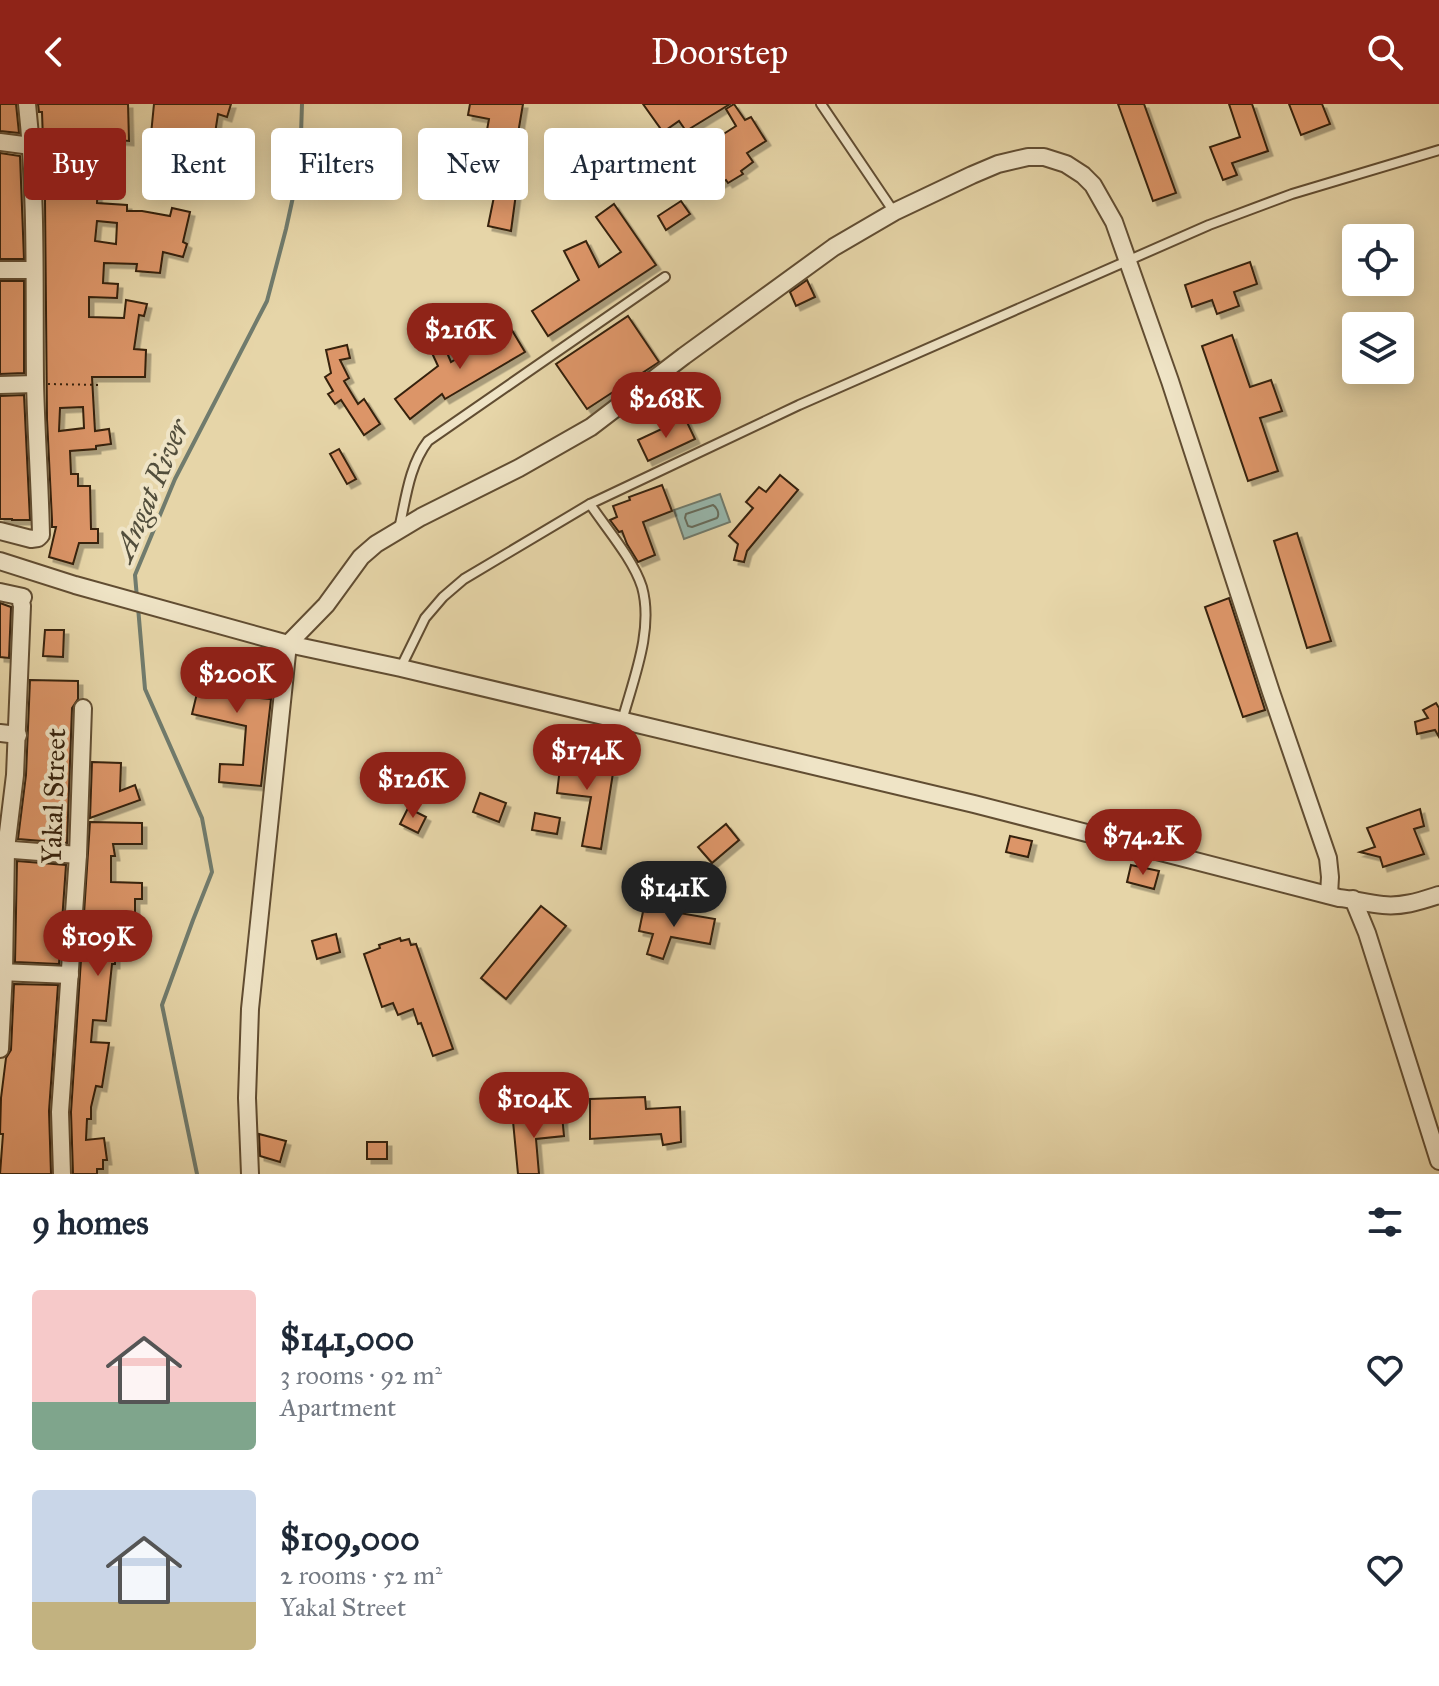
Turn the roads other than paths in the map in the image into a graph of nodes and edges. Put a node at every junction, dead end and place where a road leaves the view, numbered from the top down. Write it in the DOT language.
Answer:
graph roads {
  1 [pos="27,104"];
  2 [pos="821,104"];
  3 [pos="29,128"];
  4 [pos="0,142"];
  5 [pos="24,145"];
  6 [pos="1439,150"];
  7 [pos="32,200"];
  8 [pos="894,212"];
  9 [pos="1128,262"];
  10 [pos="0,270"];
  11 [pos="34,270"];
  12 [pos="665,277"];
  13 [pos="35,384"];
  14 [pos="0,385"];
  15 [pos="590,504"];
  16 [pos="399,530"];
  17 [pos="0,531"];
  18 [pos="0,561"];
  19 [pos="0,592"];
  20 [pos="288,644"];
  21 [pos="401,668"];
  22 [pos="83,708"];
  23 [pos="622,721"];
  24 [pos="0,733"];
  25 [pos="18,735"];
  26 [pos="3,849"];
  27 [pos="78,855"];
  28 [pos="1329,895"];
  29 [pos="1439,895"];
  30 [pos="1353,899"];
  31 [pos="2,972"];
  32 [pos="70,975"];
  33 [pos="0,1049"];
  34 [pos="1439,1161"];
  35 [pos="62,1174"];
  36 [pos="250,1174"];
  1 -- 3 [label="street"];
  2 -- 8 [label="lane"];
  4 -- 5 [label="street"];
  6 -- 9 [label="lane"];
  7 -- 11 [label="street"];
  8 -- 9 [label="street"];
  8 -- 16 [label="street"];
  9 -- 15 [label="lane"];
  9 -- 28 [label="street"];
  10 -- 11 [label="street"];
  11 -- 13 [label="street"];
  12 -- 16 [label="lane"];
  13 -- 14 [label="street"];
  13 -- 17 [label="street"];
  15 -- 21 [label="lane"];
  15 -- 23 [label="lane"];
  16 -- 20 [label="street"];
  18 -- 20 [label="street"];
  19 -- 25 [label="street"];
  20 -- 21 [label="street"];
  20 -- 36 [label="street"];
  21 -- 23 [label="street"];
  22 -- 27 [label="street, Yakal Street"];
  23 -- 28 [label="street"];
  24 -- 25 [label="street"];
  25 -- 26 [label="street"];
  26 -- 27 [label="street"];
  26 -- 31 [label="street"];
  27 -- 32 [label="street, Yakal Street"];
  28 -- 30 [label="street"];
  29 -- 30 [label="street"];
  30 -- 34 [label="street"];
  31 -- 32 [label="street"];
  31 -- 33 [label="street"];
  32 -- 35 [label="street, Yakal Street"];
}
